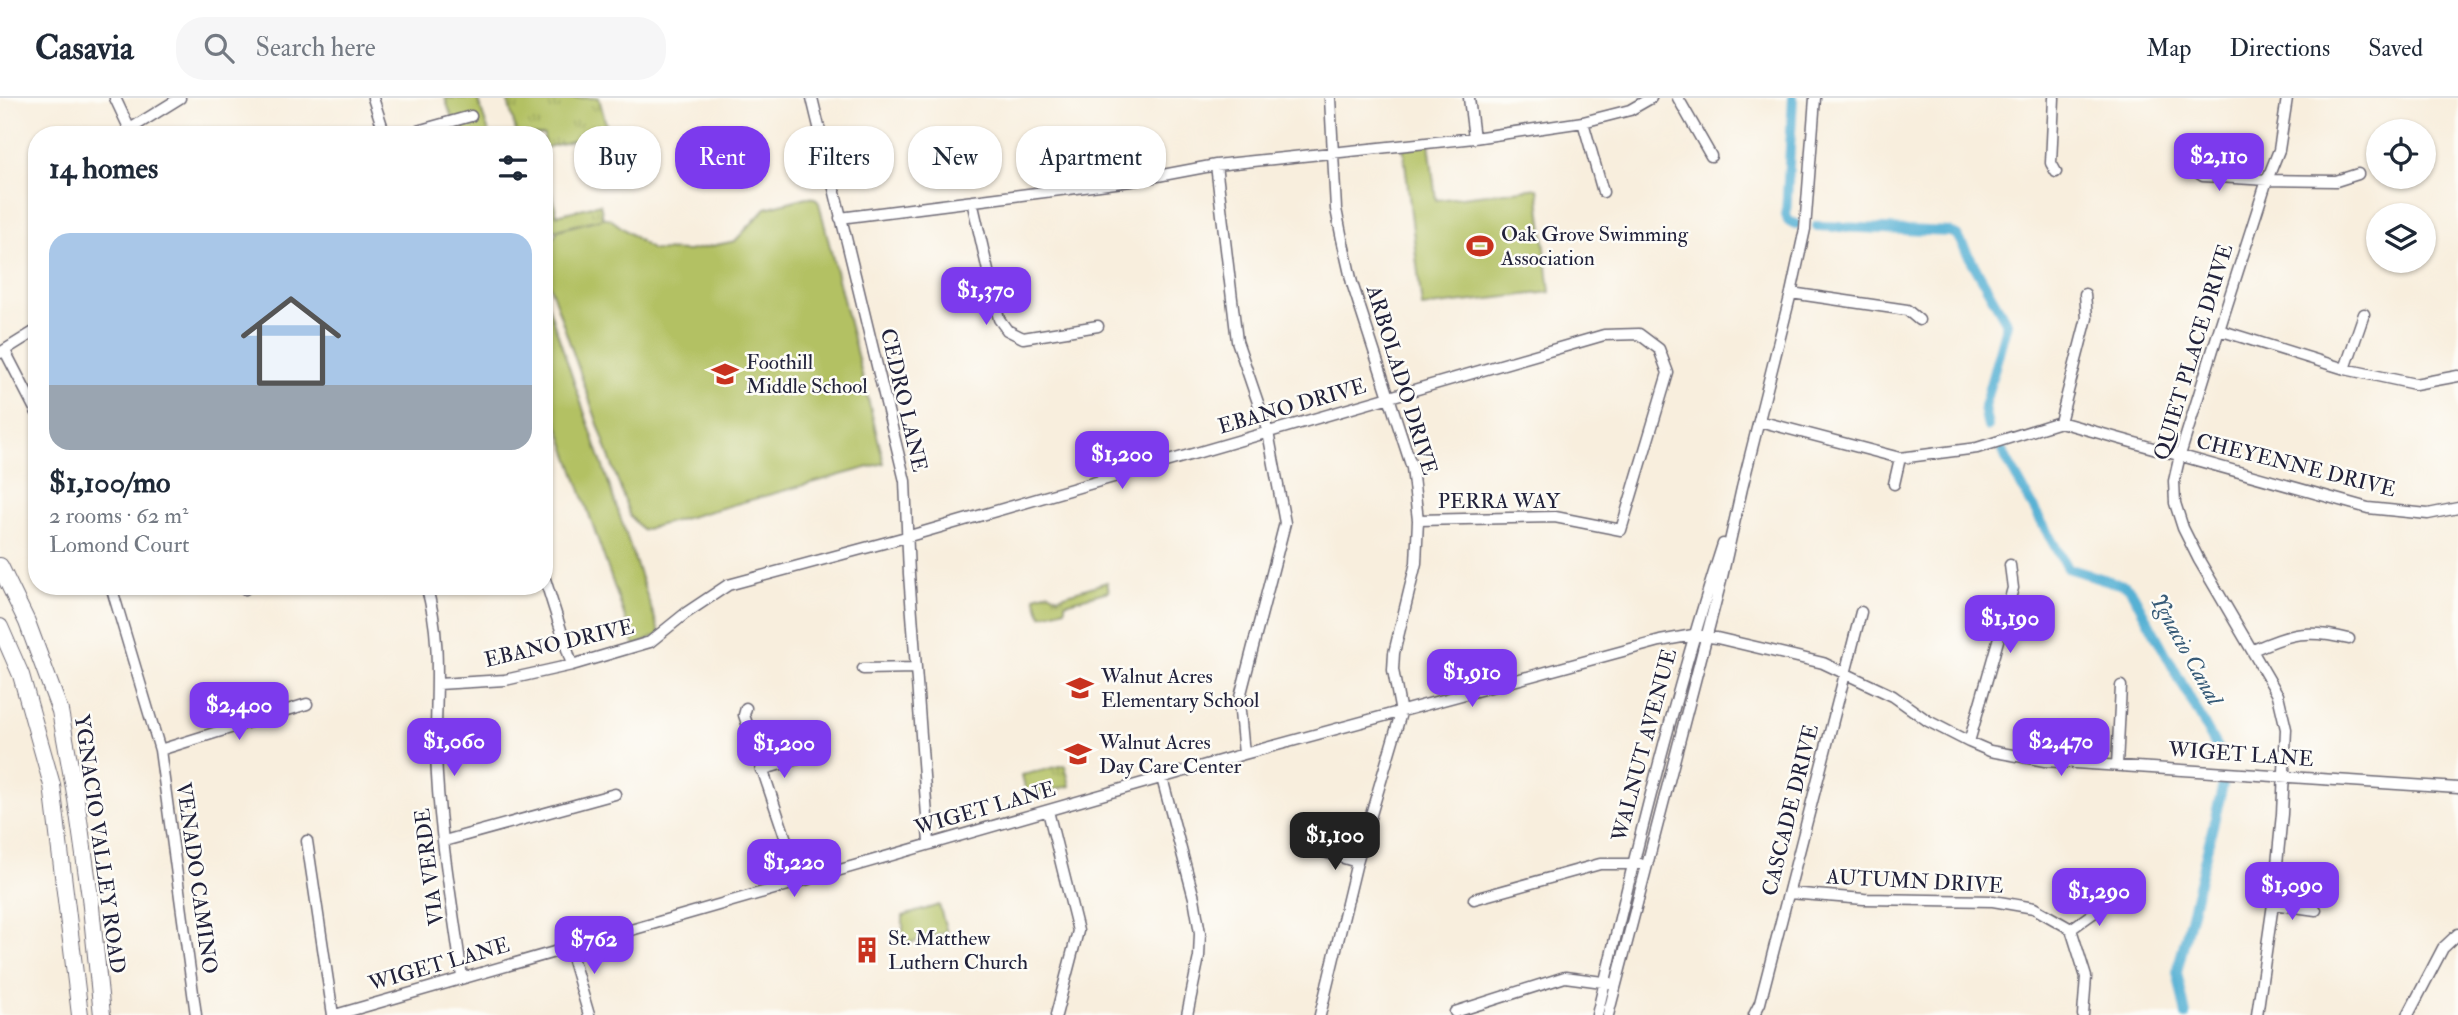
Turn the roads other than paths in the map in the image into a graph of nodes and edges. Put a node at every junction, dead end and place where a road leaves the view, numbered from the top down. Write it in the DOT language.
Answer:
graph roads {
  1 [pos="115,98"];
  2 [pos="180,98"];
  3 [pos="373,98"];
  4 [pos="812,98"];
  5 [pos="1330,98"];
  6 [pos="1469,98"];
  7 [pos="1651,98"];
  8 [pos="1678,98"];
  9 [pos="1815,98"];
  10 [pos="2054,98"];
  11 [pos="2287,98"];
  12 [pos="471,116"];
  13 [pos="1583,122"];
  14 [pos="128,126"];
  15 [pos="140,126"];
  16 [pos="382,126"];
  17 [pos="435,126"];
  18 [pos="1474,138"];
  19 [pos="1333,153"];
  20 [pos="1711,156"];
  21 [pos="2184,164"];
  22 [pos="1216,165"];
  23 [pos="2056,172"];
  24 [pos="2358,174"];
  25 [pos="2267,180"];
  26 [pos="1603,192"];
  27 [pos="972,201"];
  28 [pos="839,218"];
  29 [pos="1791,293"];
  30 [pos="2085,294"];
  31 [pos="2364,314"];
  32 [pos="1919,320"];
  33 [pos="1098,326"];
  34 [pos="2219,330"];
  35 [pos="28,336"];
  36 [pos="3,352"];
  37 [pos="2345,369"];
  38 [pos="2458,376"];
  39 [pos="28,397"];
  40 [pos="1391,397"];
  41 [pos="1759,421"];
  42 [pos="2060,422"];
  43 [pos="1268,432"];
  44 [pos="2180,455"];
  45 [pos="1900,457"];
  46 [pos="1894,484"];
  47 [pos="1742,488"];
  48 [pos="2458,508"];
  49 [pos="1418,520"];
  50 [pos="1621,530"];
  51 [pos="906,537"];
  52 [pos="2010,565"];
  53 [pos="0,566"];
  54 [pos="114,595"];
  55 [pos="429,595"];
  56 [pos="550,595"];
  57 [pos="1861,612"];
  58 [pos="0,627"];
  59 [pos="1693,635"];
  60 [pos="1706,637"];
  61 [pos="2349,639"];
  62 [pos="2253,650"];
  63 [pos="572,665"];
  64 [pos="916,668"];
  65 [pos="863,669"];
  66 [pos="1845,672"];
  67 [pos="438,684"];
  68 [pos="2120,686"];
  69 [pos="307,705"];
  70 [pos="746,708"];
  71 [pos="1401,713"];
  72 [pos="1969,742"];
  73 [pos="160,750"];
  74 [pos="1244,754"];
  75 [pos="798,759"];
  76 [pos="2117,765"];
  77 [pos="761,770"];
  78 [pos="2284,777"];
  79 [pos="1162,778"];
  80 [pos="2458,788"];
  81 [pos="615,794"];
  82 [pos="1048,811"];
  83 [pos="307,841"];
  84 [pos="444,841"];
  85 [pos="929,843"];
  86 [pos="1321,851"];
  87 [pos="1357,862"];
  88 [pos="1633,862"];
  89 [pos="1646,866"];
  90 [pos="800,881"];
  91 [pos="1789,893"];
  92 [pos="1474,899"];
  93 [pos="2109,902"];
  94 [pos="2273,904"];
  95 [pos="2316,910"];
  96 [pos="2071,929"];
  97 [pos="2458,934"];
  98 [pos="569,947"];
  99 [pos="463,977"];
  100 [pos="1610,983"];
  101 [pos="1455,1012"];
  102 [pos="80,1015"];
  103 [pos="102,1015"];
  104 [pos="196,1015"];
  105 [pos="334,1015"];
  106 [pos="589,1015"];
  107 [pos="1056,1015"];
  108 [pos="1187,1015"];
  109 [pos="1320,1015"];
  110 [pos="1597,1015"];
  111 [pos="1608,1015"];
  112 [pos="1754,1015"];
  113 [pos="2083,1015"];
  114 [pos="2257,1015"];
  115 [pos="2408,1015"];
  1 -- 14 [label="street"];
  2 -- 15 [label="street"];
  3 -- 16 [label="street"];
  4 -- 28 [label="street, CEDRO LANE"];
  5 -- 19 [label="street, ARBOLADO DRIVE"];
  6 -- 18 [label="street"];
  7 -- 13 [label="street"];
  8 -- 20 [label="street"];
  9 -- 29 [label="street, WALNUT AVENUE"];
  10 -- 23 [label="street"];
  11 -- 25 [label="street, QUIET PLACE DRIVE"];
  12 -- 17 [label="street"];
  13 -- 18 [label="street"];
  13 -- 26 [label="street"];
  18 -- 19 [label="street"];
  19 -- 22 [label="street"];
  19 -- 40 [label="street, ARBOLADO DRIVE"];
  21 -- 25 [label="street"];
  22 -- 27 [label="street"];
  22 -- 43 [label="street"];
  24 -- 25 [label="street"];
  25 -- 34 [label="street, QUIET PLACE DRIVE"];
  27 -- 28 [label="street"];
  27 -- 33 [label="street"];
  28 -- 51 [label="street, CEDRO LANE"];
  29 -- 32 [label="street"];
  29 -- 41 [label="street, WALNUT AVENUE"];
  30 -- 42 [label="street"];
  31 -- 37 [label="street"];
  34 -- 37 [label="street"];
  34 -- 44 [label="street, QUIET PLACE DRIVE"];
  35 -- 36 [label="street"];
  36 -- 39 [label="street"];
  37 -- 38 [label="street"];
  40 -- 43 [label="street, EBANO DRIVE"];
  40 -- 49 [label="street, ARBOLADO DRIVE"];
  40 -- 50 [label="street, EBANO DRIVE"];
  41 -- 45 [label="street"];
  41 -- 47 [label="street, WALNUT AVENUE"];
  42 -- 44 [label="street, CHEYENNE DRIVE"];
  42 -- 45 [label="street"];
  43 -- 51 [label="street, EBANO DRIVE"];
  43 -- 74 [label="street"];
  44 -- 48 [label="street, CHEYENNE DRIVE"];
  44 -- 62 [label="street, QUIET PLACE DRIVE"];
  45 -- 46 [label="street"];
  47 -- 59 [label="street, WALNUT AVENUE"];
  47 -- 60 [label="street, WALNUT AVENUE"];
  49 -- 50 [label="street, PERRA WAY"];
  49 -- 71 [label="street, ARBOLADO DRIVE"];
  51 -- 63 [label="street, EBANO DRIVE"];
  51 -- 64 [label="street, CEDRO LANE"];
  52 -- 72 [label="street"];
  53 -- 103 [label="highway, YGNACIO VALLEY ROAD"];
  54 -- 73 [label="street, VENADO CAMINO"];
  55 -- 67 [label="street, VIA VERDE"];
  56 -- 63 [label="street"];
  57 -- 66 [label="street, CASCADE DRIVE"];
  58 -- 102 [label="highway, YGNACIO VALLEY ROAD"];
  59 -- 60 [label="street, WIGET LANE"];
  59 -- 71 [label="street, WIGET LANE"];
  59 -- 88 [label="street, WALNUT AVENUE"];
  60 -- 66 [label="street, WIGET LANE"];
  60 -- 89 [label="street, WALNUT AVENUE"];
  61 -- 62 [label="street"];
  62 -- 78 [label="street, QUIET PLACE DRIVE"];
  63 -- 67 [label="street, EBANO DRIVE"];
  64 -- 65 [label="street"];
  64 -- 85 [label="street, CEDRO LANE"];
  66 -- 72 [label="street, WIGET LANE"];
  66 -- 91 [label="street, CASCADE DRIVE"];
  67 -- 84 [label="street, VIA VERDE"];
  68 -- 76 [label="street"];
  69 -- 73 [label="street"];
  70 -- 77 [label="street"];
  71 -- 74 [label="street, WIGET LANE"];
  71 -- 87 [label="street"];
  72 -- 76 [label="street, WIGET LANE"];
  73 -- 104 [label="street, VENADO CAMINO"];
  74 -- 79 [label="street, WIGET LANE"];
  75 -- 77 [label="street"];
  76 -- 78 [label="street, WIGET LANE"];
  77 -- 90 [label="street"];
  78 -- 80 [label="street, WIGET LANE"];
  78 -- 94 [label="street, QUIET PLACE DRIVE"];
  79 -- 82 [label="street, WIGET LANE"];
  79 -- 108 [label="street"];
  81 -- 84 [label="street"];
  82 -- 85 [label="street, WIGET LANE"];
  82 -- 107 [label="street"];
  83 -- 105 [label="street"];
  84 -- 99 [label="street, VIA VERDE"];
  85 -- 90 [label="street, WIGET LANE"];
  86 -- 87 [label="street"];
  87 -- 109 [label="street"];
  88 -- 89 [label="street"];
  88 -- 92 [label="street"];
  88 -- 100 [label="street, WALNUT AVENUE"];
  89 -- 100 [label="street, WALNUT AVENUE"];
  90 -- 98 [label="street, WIGET LANE"];
  91 -- 96 [label="street, AUTUMN DRIVE"];
  91 -- 112 [label="street, CASCADE DRIVE"];
  93 -- 96 [label="street"];
  94 -- 95 [label="street"];
  94 -- 114 [label="street, QUIET PLACE DRIVE"];
  96 -- 113 [label="street"];
  97 -- 115 [label="street"];
  98 -- 99 [label="street, WIGET LANE"];
  98 -- 106 [label="street"];
  99 -- 105 [label="street, WIGET LANE"];
  100 -- 101 [label="street"];
  100 -- 110 [label="street, WALNUT AVENUE"];
  100 -- 111 [label="street, WALNUT AVENUE"];
}
